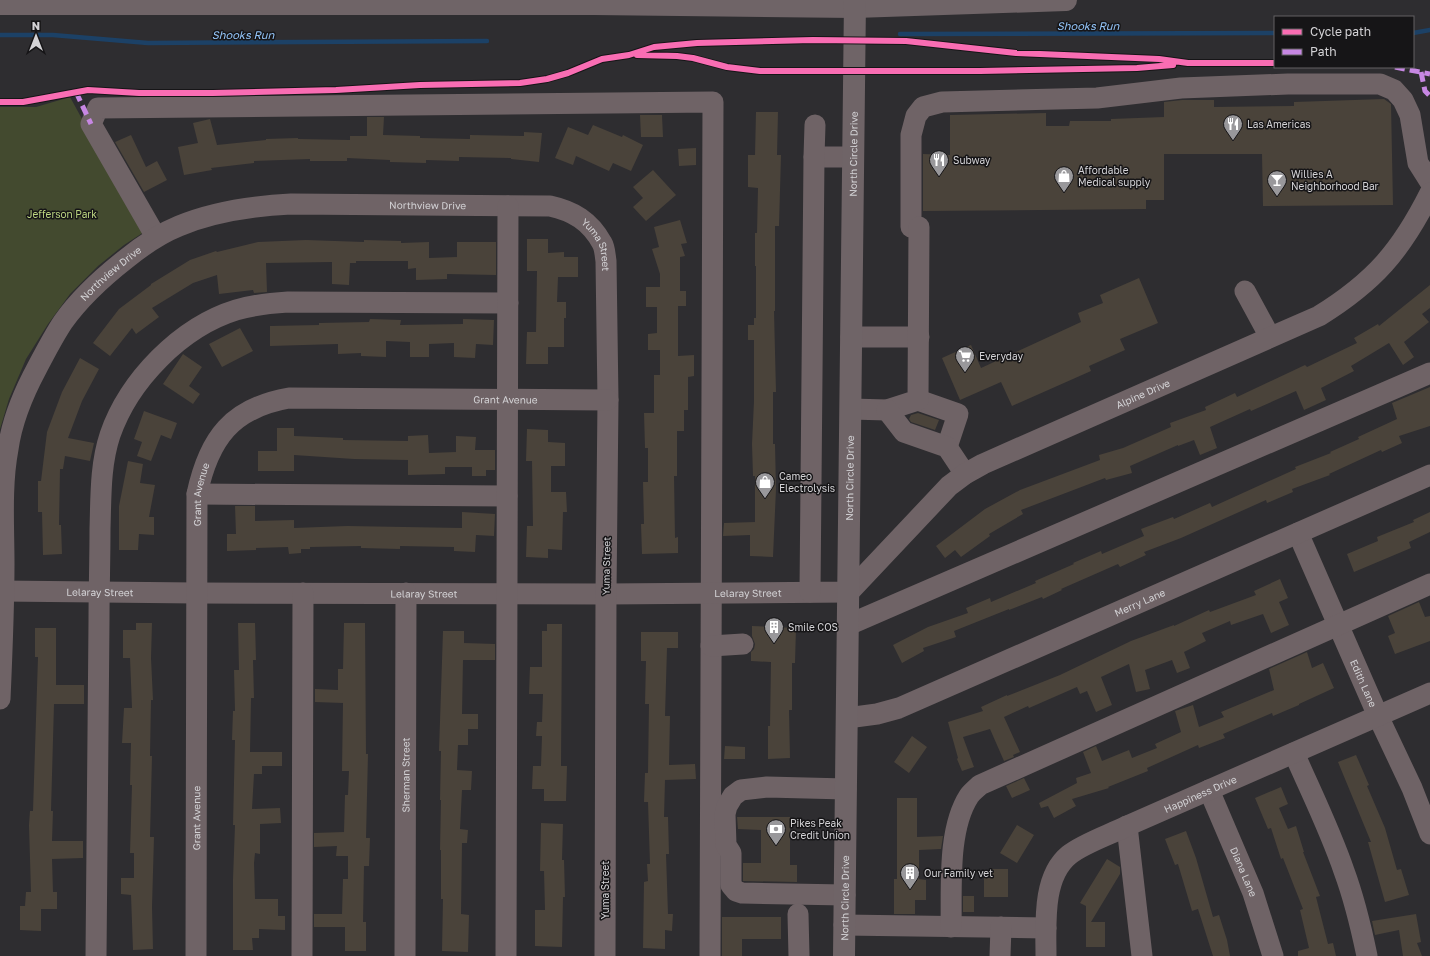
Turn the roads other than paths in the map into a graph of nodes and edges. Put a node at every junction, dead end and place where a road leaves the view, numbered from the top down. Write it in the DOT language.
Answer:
graph roads {
  1 [pos="1058,0"];
  2 [pos="1066,0"];
  3 [pos="127,2"];
  4 [pos="962,2"];
  5 [pos="855,3"];
  6 [pos="0,4"];
  7 [pos="815,125"];
  8 [pos="814,157"];
  9 [pos="853,157"];
  10 [pos="1430,182"];
  11 [pos="1430,193"];
  12 [pos="508,206"];
  13 [pos="550,206"];
  14 [pos="156,237"];
  15 [pos="1246,291"];
  16 [pos="508,303"];
  17 [pos="851,337"];
  18 [pos="919,337"];
  19 [pos="1270,337"];
  20 [pos="1430,374"];
  21 [pos="508,400"];
  22 [pos="608,400"];
  23 [pos="918,400"];
  24 [pos="851,409"];
  25 [pos="887,410"];
  26 [pos="947,447"];
  27 [pos="965,474"];
  28 [pos="1430,475"];
  29 [pos="197,494"];
  30 [pos="507,496"];
  31 [pos="1298,533"];
  32 [pos="1430,584"];
  33 [pos="2,590"];
  34 [pos="99,592"];
  35 [pos="810,592"];
  36 [pos="848,592"];
  37 [pos="197,593"];
  38 [pos="303,593"];
  39 [pos="406,593"];
  40 [pos="507,593"];
  41 [pos="712,593"];
  42 [pos="606,594"];
  43 [pos="848,625"];
  44 [pos="1338,625"];
  45 [pos="743,644"];
  46 [pos="711,646"];
  47 [pos="1430,693"];
  48 [pos="0,699"];
  49 [pos="1378,716"];
  50 [pos="847,718"];
  51 [pos="1294,752"];
  52 [pos="846,789"];
  53 [pos="1209,790"];
  54 [pos="1425,806"];
  55 [pos="1127,826"];
  56 [pos="1430,834"];
  57 [pos="845,895"];
  58 [pos="798,914"];
  59 [pos="844,926"];
  60 [pos="951,927"];
  61 [pos="1001,927"];
  62 [pos="1046,928"];
  63 [pos="96,956"];
  64 [pos="196,956"];
  65 [pos="302,956"];
  66 [pos="405,956"];
  67 [pos="506,956"];
  68 [pos="605,956"];
  69 [pos="710,956"];
  70 [pos="799,956"];
  71 [pos="844,956"];
  72 [pos="1000,956"];
  73 [pos="1046,956"];
  74 [pos="1142,956"];
  75 [pos="1273,956"];
  76 [pos="1367,956"];
  1 -- 2 [label="main road"];
  1 -- 4 [label="main road"];
  3 -- 5 [label="main road"];
  3 -- 6 [label="main road"];
  4 -- 5 [label="main road"];
  5 -- 9 [label="main road, North Circle Drive"];
  7 -- 8 [label="street"];
  8 -- 9 [label="street"];
  8 -- 35 [label="street"];
  9 -- 17 [label="main road, North Circle Drive"];
  10 -- 18 [label="street"];
  11 -- 19 [label="street, Alpine Drive"];
  12 -- 13 [label="street, Northview Drive"];
  12 -- 14 [label="street, Northview Drive"];
  12 -- 16 [label="street"];
  13 -- 22 [label="street, Yuma Street"];
  14 -- 33 [label="street, Northview Drive"];
  14 -- 41 [label="street"];
  15 -- 19 [label="street"];
  16 -- 21 [label="street"];
  16 -- 34 [label="street"];
  17 -- 18 [label="street"];
  17 -- 24 [label="main road, North Circle Drive"];
  18 -- 23 [label="street"];
  19 -- 27 [label="street, Alpine Drive"];
  20 -- 43 [label="street"];
  21 -- 22 [label="street, Grant Avenue"];
  21 -- 29 [label="street, Grant Avenue"];
  21 -- 30 [label="street"];
  22 -- 42 [label="street, Yuma Street"];
  23 -- 25 [label="street"];
  23 -- 26 [label="street"];
  24 -- 25 [label="street"];
  24 -- 36 [label="main road, North Circle Drive"];
  25 -- 26 [label="street"];
  26 -- 27 [label="street"];
  27 -- 36 [label="street, Alpine Drive"];
  28 -- 31 [label="street, Merry Lane"];
  29 -- 30 [label="street"];
  29 -- 37 [label="street, Grant Avenue"];
  30 -- 40 [label="street"];
  31 -- 44 [label="street, Edith Lane"];
  31 -- 50 [label="street, Merry Lane"];
  32 -- 44 [label="street"];
  33 -- 34 [label="street, Lelaray Street"];
  33 -- 48 [label="street, Northview Drive"];
  34 -- 37 [label="street, Lelaray Street"];
  34 -- 63 [label="street"];
  35 -- 36 [label="street, Lelaray Street"];
  35 -- 41 [label="street, Lelaray Street"];
  36 -- 43 [label="main road, North Circle Drive"];
  37 -- 38 [label="street, Lelaray Street"];
  37 -- 64 [label="street, Grant Avenue"];
  38 -- 39 [label="street, Lelaray Street"];
  38 -- 65 [label="street"];
  39 -- 40 [label="street, Lelaray Street"];
  39 -- 66 [label="street, Sherman Street"];
  40 -- 42 [label="street, Lelaray Street"];
  40 -- 67 [label="street"];
  41 -- 42 [label="street, Lelaray Street"];
  41 -- 46 [label="street"];
  42 -- 68 [label="street, Yuma Street"];
  43 -- 50 [label="main road, North Circle Drive"];
  44 -- 49 [label="street, Edith Lane"];
  44 -- 60 [label="street"];
  45 -- 46 [label="street"];
  46 -- 69 [label="street"];
  47 -- 49 [label="street, Happiness Drive"];
  49 -- 51 [label="street, Happiness Drive"];
  49 -- 54 [label="street, Edith Lane"];
  50 -- 52 [label="main road, North Circle Drive"];
  51 -- 53 [label="street, Happiness Drive"];
  51 -- 76 [label="street"];
  52 -- 57 [label="main road, North Circle Drive"];
  52 -- 57 [label="street"];
  53 -- 55 [label="street, Happiness Drive"];
  53 -- 75 [label="street, Diana Lane"];
  54 -- 56 [label="street, Edith Lane"];
  55 -- 62 [label="street, Happiness Drive"];
  55 -- 74 [label="street"];
  57 -- 59 [label="main road, North Circle Drive"];
  58 -- 70 [label="street"];
  59 -- 60 [label="street"];
  59 -- 71 [label="main road, North Circle Drive"];
  60 -- 61 [label="street"];
  61 -- 62 [label="street"];
  61 -- 72 [label="street"];
  62 -- 73 [label="street, Happiness Drive"];
}
